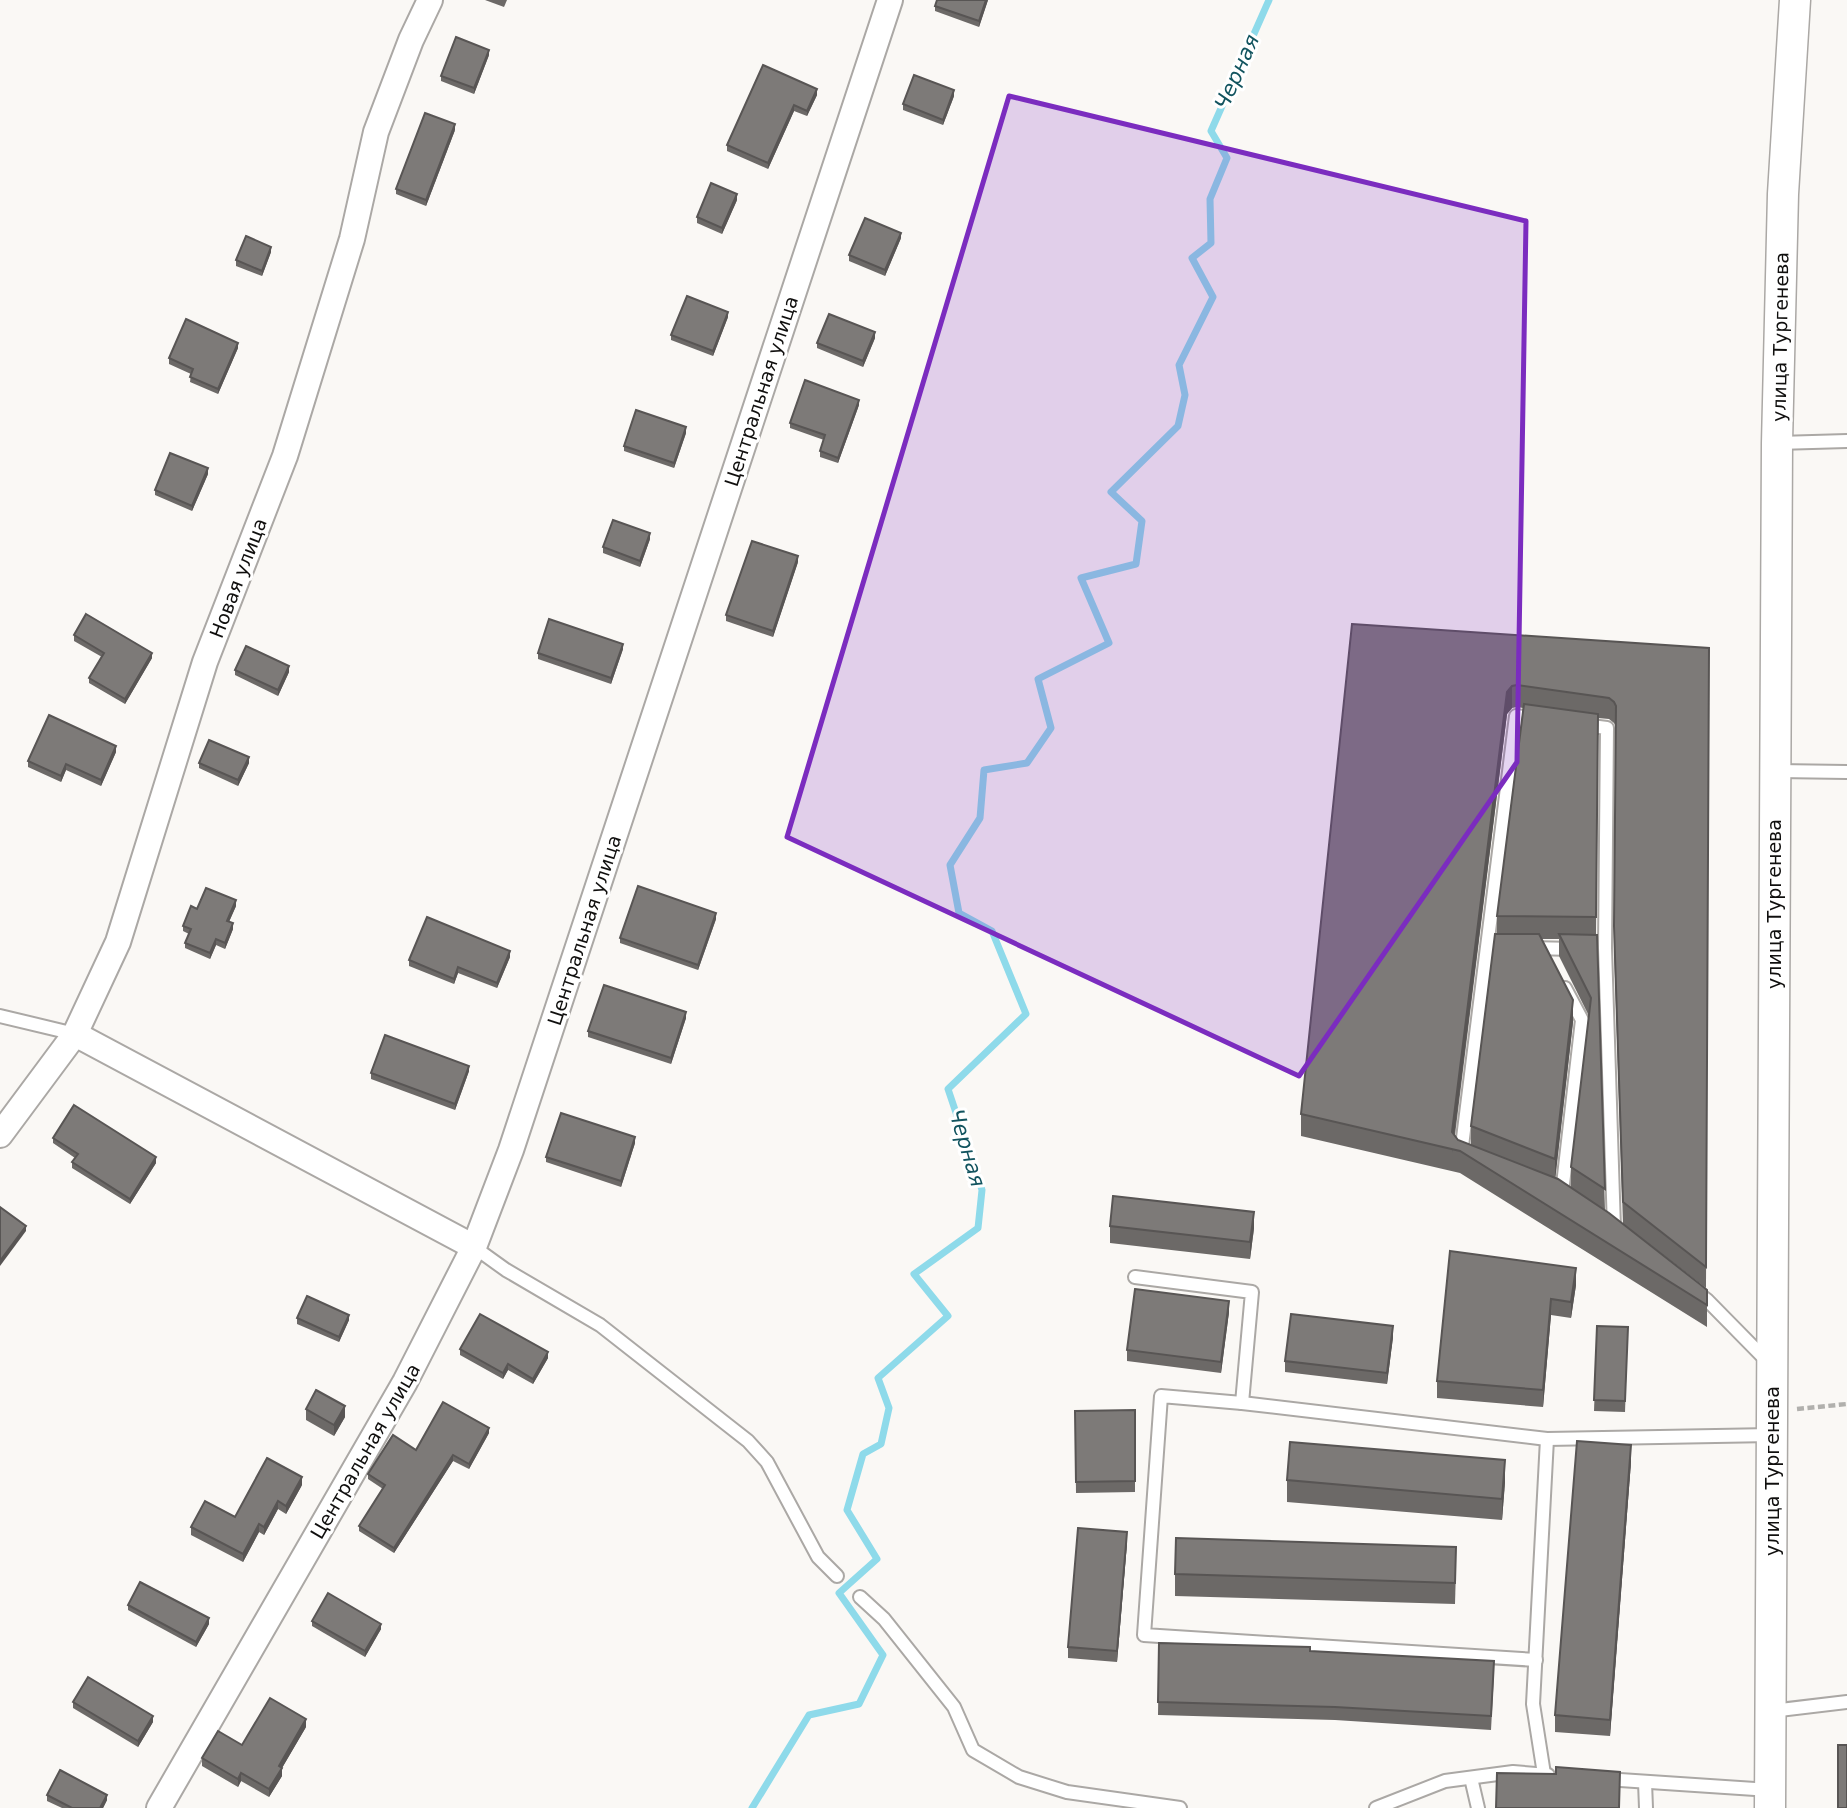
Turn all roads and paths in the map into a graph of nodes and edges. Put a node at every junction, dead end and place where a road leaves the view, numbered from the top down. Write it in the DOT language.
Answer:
graph roads {
  1 [pos="430,0"];
  2 [pos="890,0"];
  3 [pos="1795,0"];
  4 [pos="1847,441"];
  5 [pos="1777,443"];
  6 [pos="1775,771"];
  7 [pos="1847,772"];
  8 [pos="1522,948"];
  9 [pos="1605,948"];
  10 [pos="1551,961"];
  11 [pos="0,1016"];
  12 [pos="75,1034"];
  13 [pos="0,1135"];
  14 [pos="1474,1159"];
  15 [pos="1561,1193"];
  16 [pos="1614,1228"];
  17 [pos="474,1247"];
  18 [pos="1135,1277"];
  19 [pos="1686,1284"];
  20 [pos="1772,1366"];
  21 [pos="1242,1403"];
  22 [pos="1847,1404"];
  23 [pos="1772,1424"];
  24 [pos="1547,1439"];
  25 [pos="836,1576"];
  26 [pos="860,1597"];
  27 [pos="1536,1660"];
  28 [pos="1847,1702"];
  29 [pos="1771,1711"];
  30 [pos="1471,1778"];
  31 [pos="1594,1778"];
  32 [pos="1645,1782"];
  33 [pos="1770,1799"];
  34 [pos="159,1808"];
  35 [pos="1180,1808"];
  36 [pos="1376,1808"];
  37 [pos="1478,1808"];
  38 [pos="1646,1808"];
  1 -- 12 [label="street, Новая улица"];
  2 -- 17 [label="street, Центральная улица"];
  3 -- 5 [label="street, улица Тургенева"];
  4 -- 5 [label="lane"];
  5 -- 6 [label="street, улица Тургенева"];
  6 -- 7 [label="lane"];
  6 -- 20 [label="street, улица Тургенева"];
  8 -- 10 [label="lane"];
  9 -- 10 [label="lane"];
  9 -- 14 [label="lane"];
  9 -- 16 [label="lane"];
  10 -- 15 [label="lane"];
  11 -- 12 [label="lane"];
  12 -- 13 [label="street, Новая улица"];
  12 -- 17 [label="street"];
  17 -- 25 [label="lane"];
  17 -- 34 [label="street, Центральная улица"];
  18 -- 21 [label="lane"];
  19 -- 20 [label="lane"];
  20 -- 23 [label="street, улица Тургенева"];
  21 -- 24 [label="lane"];
  21 -- 27 [label="lane"];
  22 -- 23 [label="path"];
  23 -- 24 [label="lane"];
  23 -- 29 [label="street, улица Тургенева"];
  24 -- 27 [label="lane"];
  26 -- 35 [label="lane"];
  27 -- 30 [label="lane"];
  28 -- 29 [label="lane"];
  29 -- 33 [label="street, улица Тургенева"];
  30 -- 36 [label="lane"];
  30 -- 37 [label="lane"];
  31 -- 32 [label="lane"];
  32 -- 33 [label="lane"];
  32 -- 38 [label="lane"];
}
